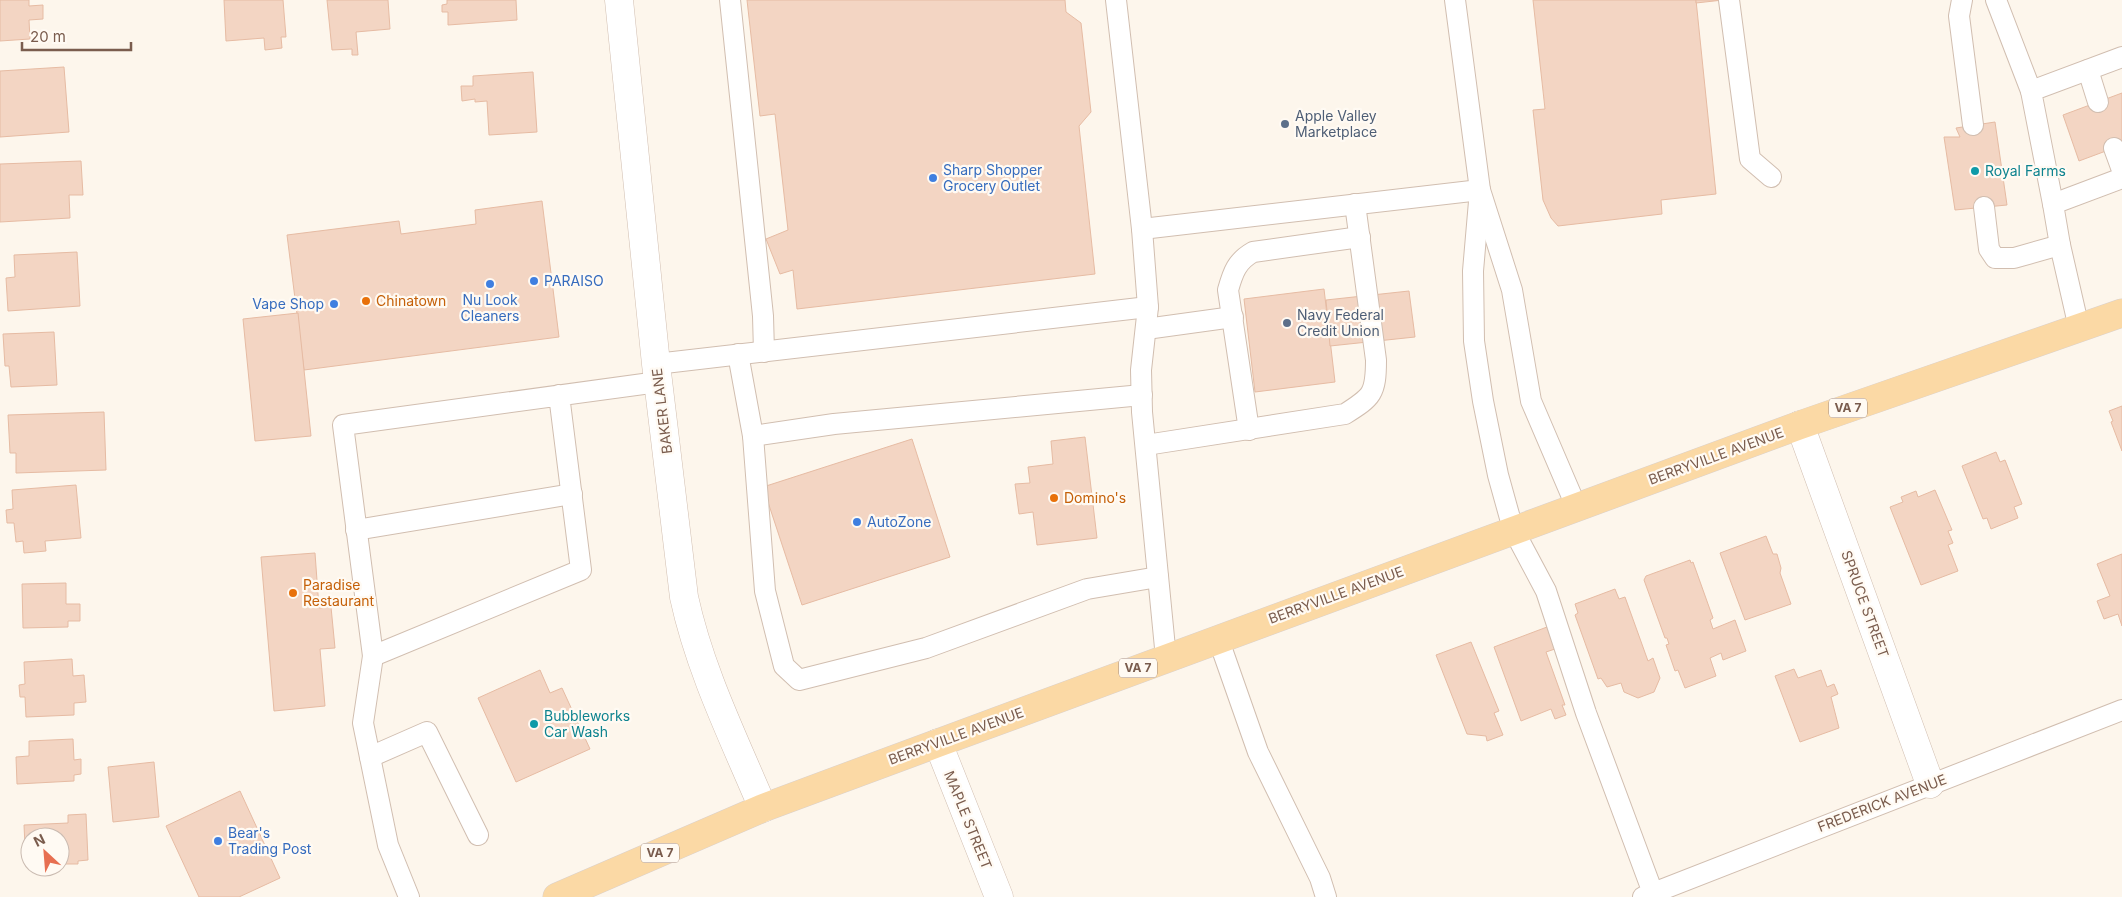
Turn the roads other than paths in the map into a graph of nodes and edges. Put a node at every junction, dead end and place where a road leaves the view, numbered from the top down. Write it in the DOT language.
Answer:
graph roads {
  1 [pos="619,0"];
  2 [pos="730,0"];
  3 [pos="1116,0"];
  4 [pos="1455,0"];
  5 [pos="1729,0"];
  6 [pos="1962,0"];
  7 [pos="1996,0"];
  8 [pos="2122,57"];
  9 [pos="2088,70"];
  10 [pos="2031,91"];
  11 [pos="2098,102"];
  12 [pos="1973,126"];
  13 [pos="2114,148"];
  14 [pos="2122,170"];
  15 [pos="1771,177"];
  16 [pos="2122,178"];
  17 [pos="1480,190"];
  18 [pos="1355,204"];
  19 [pos="2053,204"];
  20 [pos="1984,207"];
  21 [pos="1142,229"];
  22 [pos="1360,237"];
  23 [pos="2060,245"];
  24 [pos="1148,307"];
  25 [pos="2122,313"];
  26 [pos="1232,317"];
  27 [pos="2079,328"];
  28 [pos="1146,329"];
  29 [pos="764,352"];
  30 [pos="738,354"];
  31 [pos="657,373"];
  32 [pos="559,395"];
  33 [pos="1142,395"];
  34 [pos="1800,425"];
  35 [pos="1249,430"];
  36 [pos="753,436"];
  37 [pos="1146,446"];
  38 [pos="572,494"];
  39 [pos="1576,506"];
  40 [pos="356,530"];
  41 [pos="1513,530"];
  42 [pos="1158,578"];
  43 [pos="1218,638"];
  44 [pos="373,656"];
  45 [pos="1166,658"];
  46 [pos="2122,710"];
  47 [pos="938,742"];
  48 [pos="370,757"];
  49 [pos="1930,784"];
  50 [pos="763,808"];
  51 [pos="478,835"];
  52 [pos="1648,895"];
  53 [pos="410,897"];
  54 [pos="557,897"];
  55 [pos="999,897"];
  56 [pos="1326,897"];
  1 -- 31 [label="street, BAKER LANE"];
  2 -- 29 [label="lane"];
  3 -- 21 [label="lane"];
  4 -- 17 [label="lane"];
  5 -- 15 [label="lane"];
  6 -- 12 [label="lane"];
  7 -- 10 [label="lane"];
  8 -- 9 [label="lane"];
  9 -- 10 [label="lane"];
  9 -- 11 [label="lane"];
  10 -- 19 [label="lane"];
  13 -- 14 [label="lane"];
  16 -- 19 [label="lane"];
  17 -- 18 [label="lane"];
  17 -- 39 [label="lane"];
  17 -- 41 [label="lane"];
  18 -- 21 [label="lane"];
  18 -- 22 [label="lane"];
  19 -- 23 [label="lane"];
  20 -- 23 [label="lane"];
  21 -- 24 [label="lane"];
  22 -- 26 [label="lane"];
  22 -- 35 [label="lane"];
  23 -- 27 [label="lane"];
  24 -- 28 [label="lane"];
  24 -- 29 [label="lane"];
  25 -- 27 [label="main road, BERRYVILLE AVENUE / VA 7"];
  26 -- 28 [label="lane"];
  26 -- 35 [label="lane"];
  27 -- 34 [label="main road, BERRYVILLE AVENUE / VA 7"];
  28 -- 33 [label="lane"];
  29 -- 30 [label="lane"];
  30 -- 31 [label="lane"];
  30 -- 36 [label="lane"];
  31 -- 32 [label="lane"];
  31 -- 50 [label="street, BAKER LANE"];
  32 -- 38 [label="lane"];
  32 -- 40 [label="lane"];
  33 -- 36 [label="lane"];
  33 -- 37 [label="lane"];
  34 -- 39 [label="main road, BERRYVILLE AVENUE / VA 7"];
  34 -- 49 [label="street, SPRUCE STREET"];
  35 -- 37 [label="lane"];
  36 -- 42 [label="lane"];
  37 -- 42 [label="lane"];
  38 -- 40 [label="lane"];
  38 -- 44 [label="lane"];
  39 -- 41 [label="main road, BERRYVILLE AVENUE / VA 7"];
  40 -- 44 [label="lane"];
  41 -- 43 [label="main road, BERRYVILLE AVENUE / VA 7"];
  41 -- 52 [label="lane"];
  42 -- 45 [label="lane"];
  43 -- 45 [label="main road, BERRYVILLE AVENUE / VA 7"];
  43 -- 56 [label="lane"];
  44 -- 48 [label="lane"];
  45 -- 47 [label="main road, BERRYVILLE AVENUE / VA 7"];
  46 -- 49 [label="lane, FREDERICK AVENUE"];
  47 -- 50 [label="main road, BERRYVILLE AVENUE / VA 7"];
  47 -- 55 [label="street, MAPLE STREET"];
  48 -- 51 [label="lane"];
  48 -- 53 [label="lane"];
  49 -- 52 [label="lane, FREDERICK AVENUE"];
  50 -- 54 [label="main road, BERRYVILLE AVENUE / VA 7"];
}
